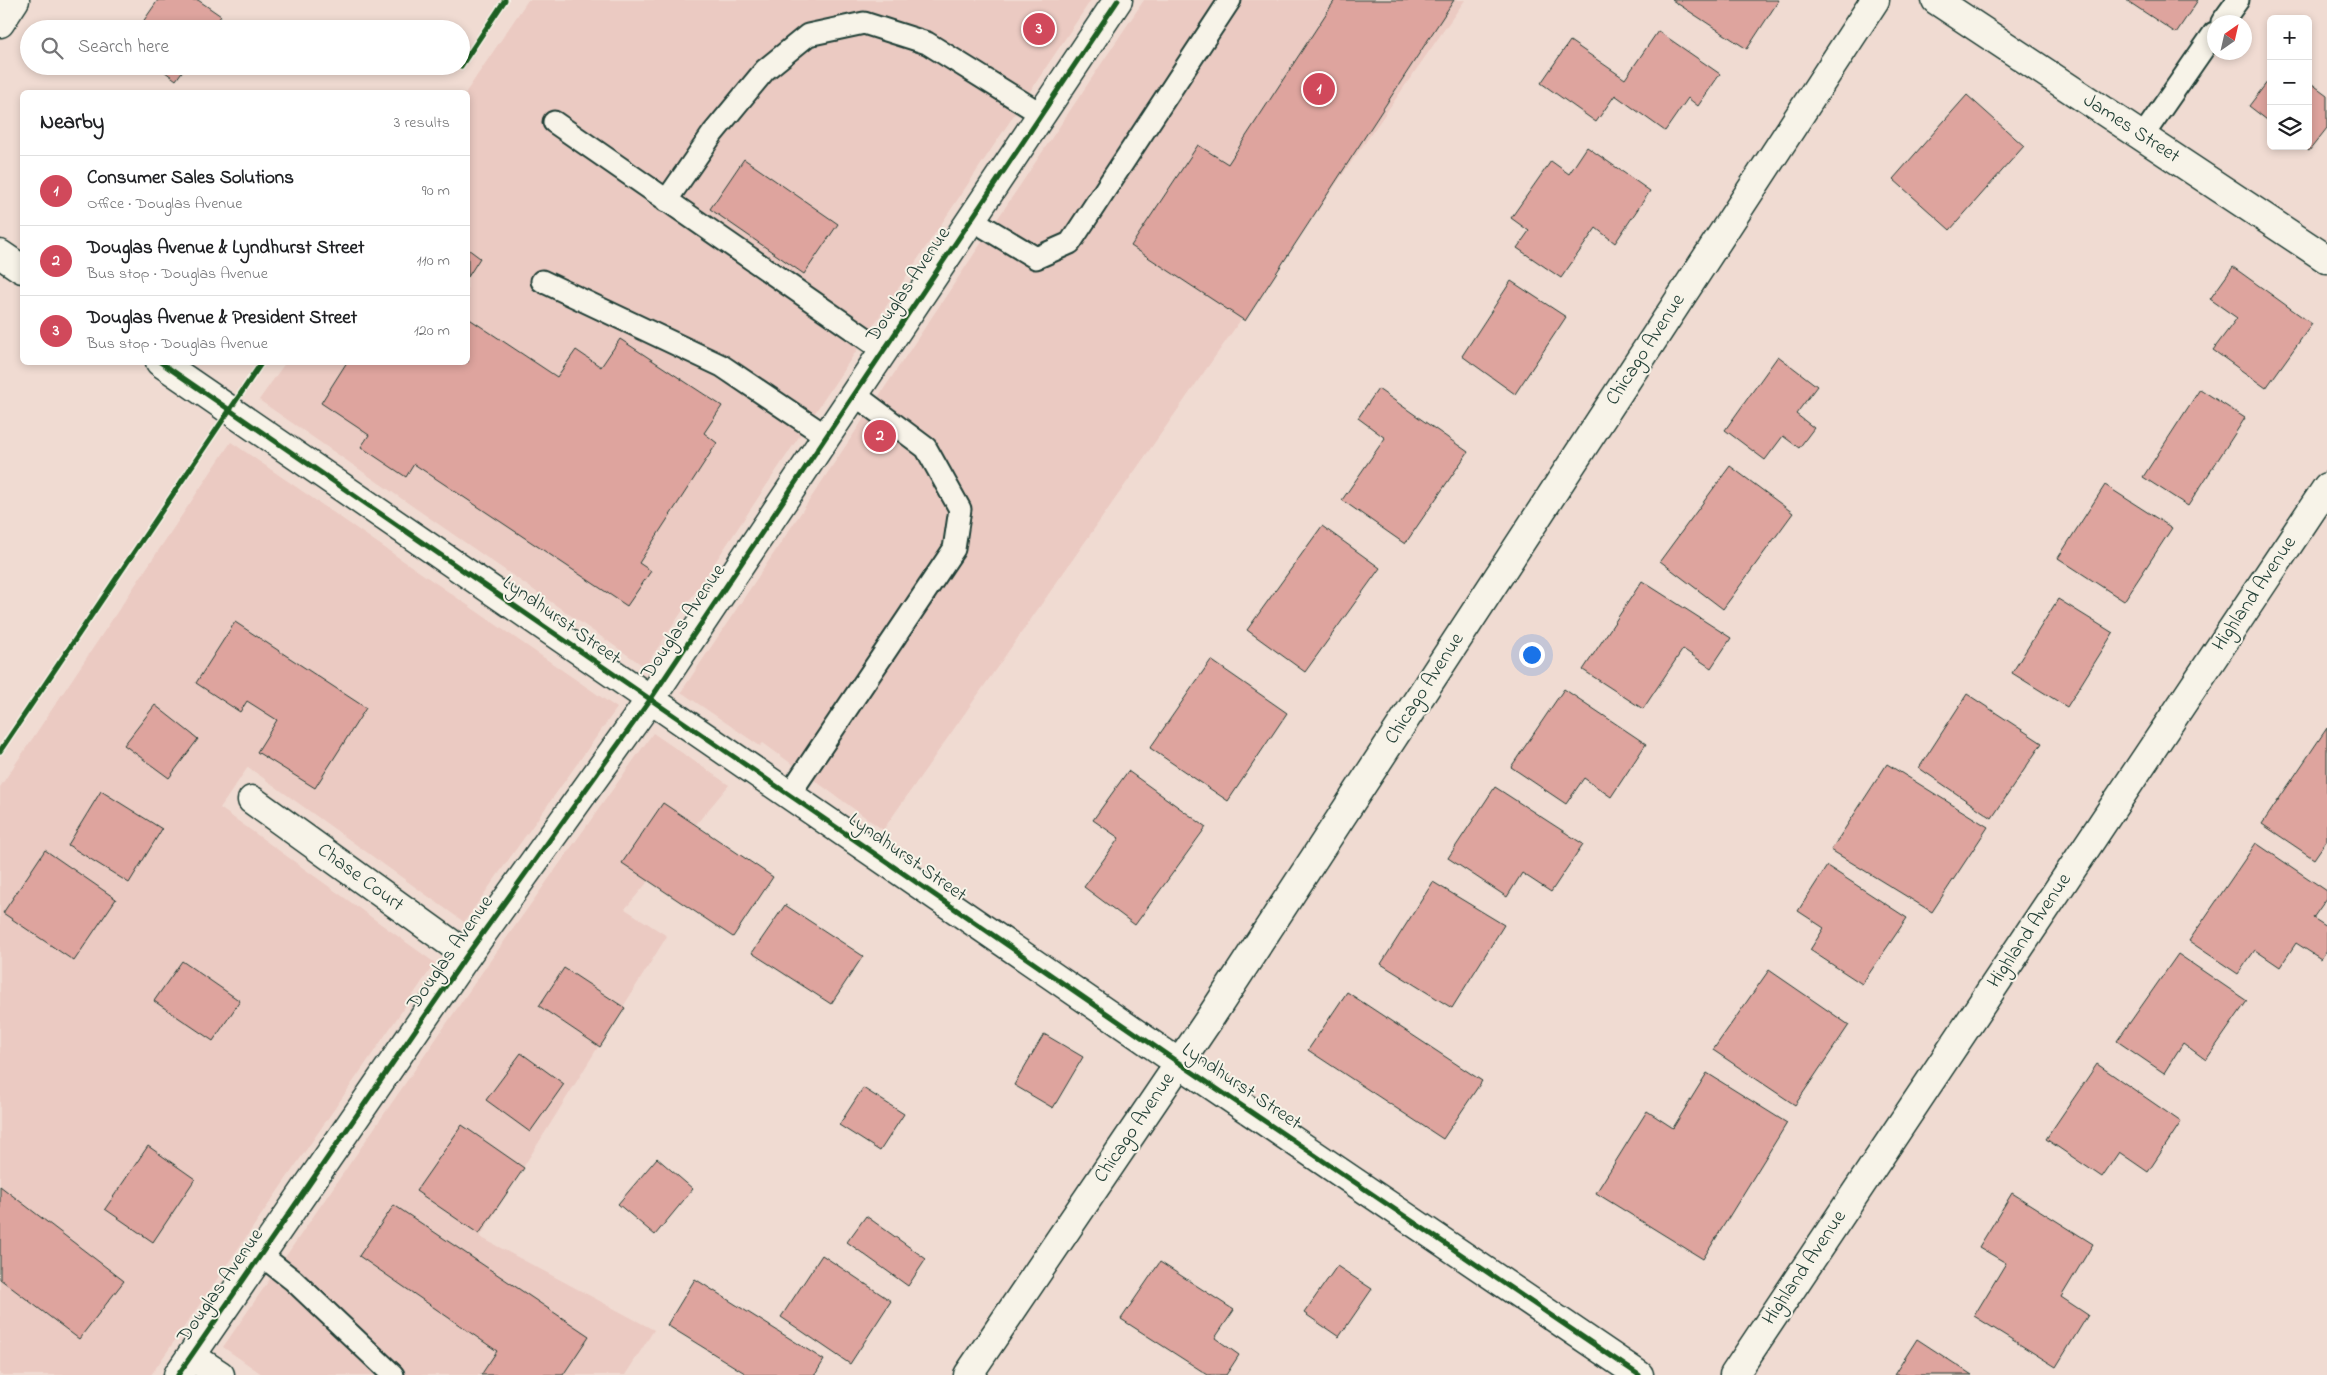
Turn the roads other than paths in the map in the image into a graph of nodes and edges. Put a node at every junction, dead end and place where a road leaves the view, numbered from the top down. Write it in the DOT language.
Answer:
graph roads {
  1 [pos="16,0"];
  2 [pos="1118,0"];
  3 [pos="1230,0"];
  4 [pos="1875,0"];
  5 [pos="1936,0"];
  6 [pos="2238,0"];
  7 [pos="2227,15"];
  8 [pos="0,23"];
  9 [pos="2207,43"];
  10 [pos="1041,114"];
  11 [pos="554,122"];
  12 [pos="2142,137"];
  13 [pos="666,201"];
  14 [pos="971,219"];
  15 [pos="0,254"];
  16 [pos="2327,258"];
  17 [pos="20,268"];
  18 [pos="542,281"];
  19 [pos="884,351"];
  20 [pos="164,365"];
  21 [pos="854,394"];
  22 [pos="826,436"];
  23 [pos="2327,487"];
  24 [pos="650,700"];
  25 [pos="789,795"];
  26 [pos="252,800"];
  27 [pos="467,955"];
  28 [pos="1179,1064"];
  29 [pos="260,1255"];
  30 [pos="184,1365"];
  31 [pos="220,1375"];
  32 [pos="394,1375"];
  33 [pos="968,1375"];
  34 [pos="1640,1375"];
  35 [pos="1734,1375"];
  1 -- 8 [label="street"];
  2 -- 10 [label="street, Douglas Avenue"];
  3 -- 14 [label="lane"];
  4 -- 28 [label="street, Chicago Avenue"];
  5 -- 12 [label="street, James Street"];
  6 -- 7 [label="lane"];
  9 -- 12 [label="lane"];
  10 -- 13 [label="lane"];
  10 -- 14 [label="street, Douglas Avenue"];
  11 -- 13 [label="lane"];
  12 -- 16 [label="street, James Street"];
  13 -- 19 [label="lane"];
  14 -- 19 [label="street, Douglas Avenue"];
  15 -- 17 [label="street"];
  18 -- 22 [label="lane"];
  19 -- 21 [label="street, Douglas Avenue"];
  20 -- 24 [label="street, Lyndhurst Street"];
  21 -- 22 [label="street, Douglas Avenue"];
  21 -- 25 [label="lane"];
  22 -- 24 [label="street, Douglas Avenue"];
  23 -- 35 [label="street, Highland Avenue"];
  24 -- 25 [label="street, Lyndhurst Street"];
  24 -- 27 [label="street, Douglas Avenue"];
  25 -- 28 [label="street, Lyndhurst Street"];
  26 -- 27 [label="street, Chase Court"];
  27 -- 29 [label="street, Douglas Avenue"];
  28 -- 33 [label="street, Chicago Avenue"];
  28 -- 34 [label="street, Lyndhurst Street"];
  29 -- 30 [label="street, Douglas Avenue"];
  29 -- 32 [label="lane"];
  30 -- 31 [label="street"];
}
